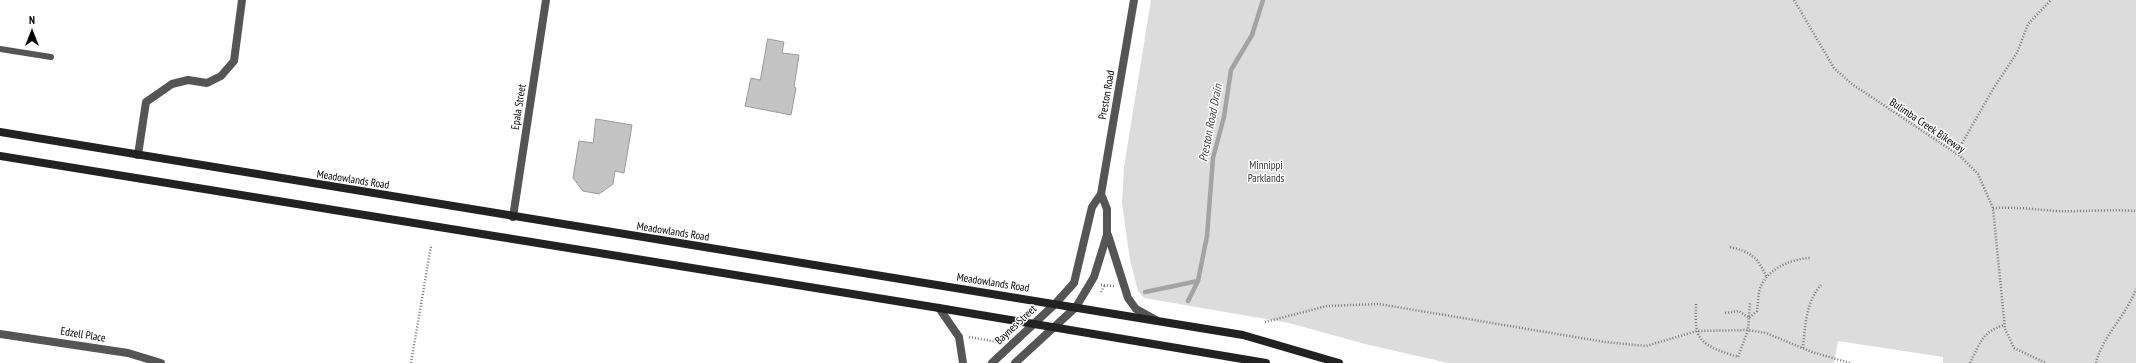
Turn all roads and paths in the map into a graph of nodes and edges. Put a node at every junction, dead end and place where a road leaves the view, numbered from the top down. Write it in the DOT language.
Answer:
graph roads {
  1 [pos="242,0"];
  2 [pos="546,0"];
  3 [pos="1134,0"];
  4 [pos="1794,0"];
  5 [pos="2051,0"];
  6 [pos="0,49"];
  7 [pos="51,57"];
  8 [pos="0,132"];
  9 [pos="1956,154"];
  10 [pos="138,155"];
  11 [pos="0,156"];
  12 [pos="1101,194"];
  13 [pos="1993,208"];
  14 [pos="2136,211"];
  15 [pos="513,217"];
  16 [pos="1107,234"];
  17 [pos="431,246"];
  18 [pos="1730,247"];
  19 [pos="1810,258"];
  20 [pos="1767,278"];
  21 [pos="1099,284"];
  22 [pos="1105,285"];
  23 [pos="1821,285"];
  24 [pos="1114,286"];
  25 [pos="2136,290"];
  26 [pos="1101,292"];
  27 [pos="1394,302"];
  28 [pos="1750,302"];
  29 [pos="1055,304"];
  30 [pos="1696,304"];
  31 [pos="1393,306"];
  32 [pos="1076,307"];
  33 [pos="939,308"];
  34 [pos="1438,310"];
  35 [pos="1725,313"];
  36 [pos="1438,314"];
  37 [pos="1749,318"];
  38 [pos="1157,321"];
  39 [pos="1265,322"];
  40 [pos="1033,324"];
  41 [pos="2004,325"];
  42 [pos="1053,327"];
  43 [pos="1748,330"];
  44 [pos="1696,331"];
  45 [pos="0,334"];
  46 [pos="965,336"];
  47 [pos="1597,336"];
  48 [pos="1596,340"];
  49 [pos="1002,343"];
  50 [pos="1803,349"];
  51 [pos="161,363"];
  52 [pos="411,363"];
  53 [pos="963,363"];
  54 [pos="992,363"];
  55 [pos="1015,363"];
  56 [pos="1266,363"];
  57 [pos="1340,363"];
  58 [pos="1850,363"];
  59 [pos="1970,363"];
  60 [pos="2046,363"];
  61 [pos="2096,363"];
  1 -- 10 [label="street"];
  2 -- 15 [label="street, Epala Street"];
  3 -- 12 [label="street, Preston Road"];
  4 -- 9 [label="path, Bulimba Creek Bikeway"];
  5 -- 9 [label="path"];
  6 -- 7 [label="lane"];
  8 -- 10 [label="main road, Meadowlands Road"];
  9 -- 13 [label="path, Bulimba Creek Bikeway"];
  10 -- 15 [label="main road, Meadowlands Road"];
  11 -- 33 [label="main road"];
  12 -- 16 [label="street, Preston Road"];
  12 -- 29 [label="street, Preston Road"];
  13 -- 14 [label="path"];
  13 -- 41 [label="path, Bulimba Creek Bikeway"];
  15 -- 29 [label="main road, Meadowlands Road"];
  16 -- 32 [label="street, Preston Road"];
  16 -- 38 [label="street"];
  17 -- 52 [label="path"];
  18 -- 20 [label="path"];
  19 -- 20 [label="path"];
  20 -- 37 [label="path"];
  21 -- 22 [label="path"];
  22 -- 24 [label="path"];
  22 -- 26 [label="path"];
  23 -- 50 [label="path"];
  25 -- 61 [label="path"];
  27 -- 31 [label="path"];
  28 -- 37 [label="path"];
  29 -- 32 [label="main road, Meadowlands Road"];
  29 -- 40 [label="street, Baynes Street"];
  30 -- 44 [label="path"];
  31 -- 36 [label="path"];
  31 -- 39 [label="path"];
  32 -- 38 [label="main road, Meadowlands Road"];
  32 -- 42 [label="street"];
  33 -- 40 [label="main road"];
  33 -- 53 [label="street"];
  34 -- 36 [label="path"];
  35 -- 37 [label="path"];
  36 -- 48 [label="path"];
  37 -- 43 [label="path"];
  38 -- 57 [label="main road, Meadowlands Road"];
  40 -- 42 [label="main road"];
  40 -- 54 [label="street, Baynes Street"];
  41 -- 59 [label="path"];
  41 -- 60 [label="path, Bulimba Creek Bikeway"];
  42 -- 55 [label="street"];
  42 -- 56 [label="main road"];
  43 -- 44 [label="path"];
  43 -- 44 [label="path"];
  43 -- 50 [label="path"];
  44 -- 48 [label="path"];
  45 -- 51 [label="street, Edzell Place"];
  46 -- 49 [label="path"];
  47 -- 48 [label="path"];
  50 -- 58 [label="path"];
}
